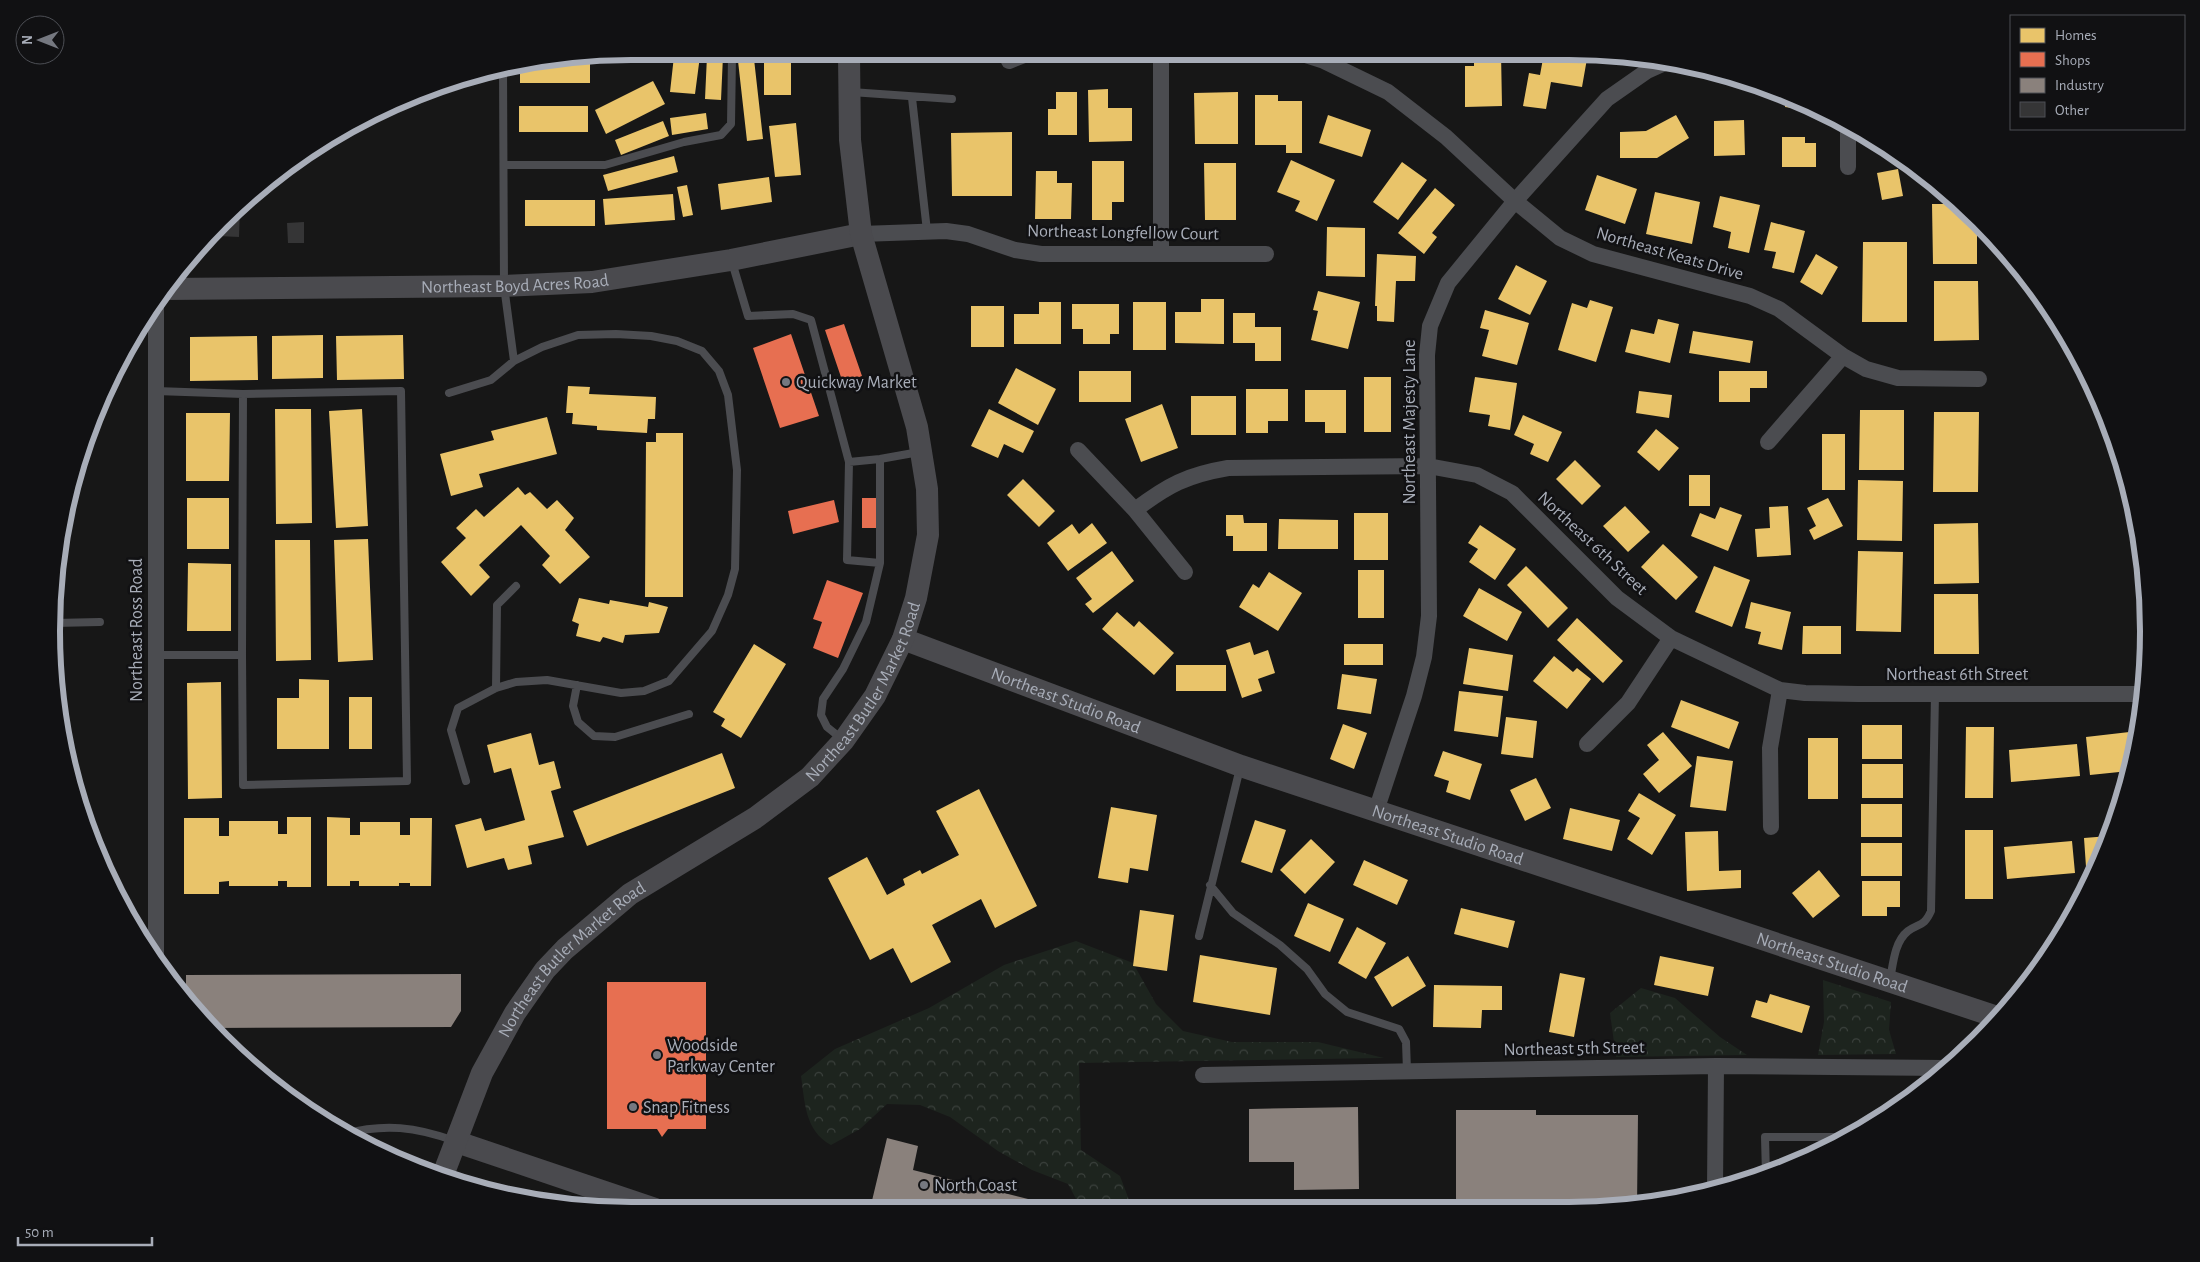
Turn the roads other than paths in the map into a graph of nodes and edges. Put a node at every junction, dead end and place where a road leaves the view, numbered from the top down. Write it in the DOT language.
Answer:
graph roads {
  1 [pos="732,60"];
  2 [pos="850,60"];
  3 [pos="1161,60"];
  4 [pos="1321,60"];
  5 [pos="1657,67"];
  6 [pos="503,75"];
  7 [pos="849,91"];
  8 [pos="912,98"];
  9 [pos="952,99"];
  10 [pos="1848,132"];
  11 [pos="504,165"];
  12 [pos="1848,167"];
  13 [pos="1515,200"];
  14 [pos="927,231"];
  15 [pos="861,234"];
  16 [pos="1161,254"];
  17 [pos="1266,254"];
  18 [pos="731,260"];
  19 [pos="504,286"];
  20 [pos="174,289"];
  21 [pos="156,314"];
  22 [pos="1843,356"];
  23 [pos="514,361"];
  24 [pos="1979,379"];
  25 [pos="156,391"];
  26 [pos="449,393"];
  27 [pos="243,394"];
  28 [pos="1768,442"];
  29 [pos="1078,450"];
  30 [pos="921,451"];
  31 [pos="880,459"];
  32 [pos="849,462"];
  33 [pos="1428,466"];
  34 [pos="1135,510"];
  35 [pos="880,563"];
  36 [pos="1185,572"];
  37 [pos="516,586"];
  38 [pos="100,622"];
  39 [pos="60,623"];
  40 [pos="1671,638"];
  41 [pos="903,639"];
  42 [pos="156,655"];
  43 [pos="242,655"];
  44 [pos="577,685"];
  45 [pos="496,688"];
  46 [pos="1780,690"];
  47 [pos="1935,694"];
  48 [pos="2136,694"];
  49 [pos="689,714"];
  50 [pos="844,740"];
  51 [pos="1587,744"];
  52 [pos="1241,766"];
  53 [pos="466,781"];
  54 [pos="1376,811"];
  55 [pos="1771,827"];
  56 [pos="1210,885"];
  57 [pos="1199,936"];
  58 [pos="156,948"];
  59 [pos="1890,981"];
  60 [pos="1991,1015"];
  61 [pos="1716,1066"];
  62 [pos="1936,1068"];
  63 [pos="1407,1071"];
  64 [pos="1203,1075"];
  65 [pos="355,1131"];
  66 [pos="1833,1137"];
  67 [pos="457,1142"];
  68 [pos="1766,1167"];
  69 [pos="445,1171"];
  70 [pos="1715,1183"];
  71 [pos="634,1202"];
  1 -- 11 [label="lane"];
  2 -- 7 [label="street, Northeast Butler Market Road"];
  3 -- 16 [label="street"];
  4 -- 13 [label="street, Northeast Keats Drive"];
  5 -- 13 [label="street, Northeast Majesty Lane"];
  6 -- 11 [label="lane"];
  7 -- 8 [label="lane"];
  7 -- 15 [label="street, Northeast Butler Market Road"];
  8 -- 9 [label="lane"];
  8 -- 14 [label="lane"];
  10 -- 12 [label="street"];
  11 -- 19 [label="lane"];
  13 -- 22 [label="street, Northeast Keats Drive"];
  13 -- 33 [label="street, Northeast Majesty Lane"];
  14 -- 15 [label="street, Northeast Longfellow Court"];
  14 -- 16 [label="street, Northeast Longfellow Court"];
  15 -- 18 [label="street, Northeast Boyd Acres Road"];
  15 -- 30 [label="street, Northeast Butler Market Road"];
  16 -- 17 [label="street, Northeast Longfellow Court"];
  18 -- 19 [label="street, Northeast Boyd Acres Road"];
  18 -- 32 [label="lane"];
  19 -- 20 [label="street, Northeast Boyd Acres Road"];
  19 -- 23 [label="lane"];
  21 -- 25 [label="street, Northeast Ross Road"];
  22 -- 24 [label="street, Northeast Keats Drive"];
  22 -- 28 [label="street"];
  23 -- 26 [label="lane"];
  23 -- 44 [label="lane"];
  25 -- 27 [label="lane"];
  25 -- 42 [label="street, Northeast Ross Road"];
  27 -- 43 [label="lane"];
  27 -- 43 [label="lane"];
  29 -- 34 [label="street"];
  30 -- 31 [label="lane"];
  30 -- 41 [label="street, Northeast Butler Market Road"];
  31 -- 32 [label="lane"];
  31 -- 35 [label="lane"];
  32 -- 35 [label="lane"];
  33 -- 34 [label="street, Northeast 6th Street"];
  33 -- 40 [label="street, Northeast 6th Street"];
  33 -- 54 [label="street, Northeast Majesty Lane"];
  34 -- 36 [label="street"];
  35 -- 50 [label="lane"];
  37 -- 45 [label="lane"];
  38 -- 39 [label="lane"];
  40 -- 46 [label="street, Northeast 6th Street"];
  40 -- 51 [label="street"];
  41 -- 50 [label="street, Northeast Butler Market Road"];
  41 -- 52 [label="street, Northeast Studio Road"];
  42 -- 43 [label="lane"];
  42 -- 58 [label="street, Northeast Ross Road"];
  44 -- 45 [label="lane"];
  44 -- 49 [label="lane"];
  45 -- 53 [label="lane"];
  46 -- 47 [label="street, Northeast 6th Street"];
  46 -- 55 [label="street"];
  47 -- 48 [label="street, Northeast 6th Street"];
  47 -- 59 [label="lane"];
  50 -- 67 [label="street, Northeast Butler Market Road"];
  52 -- 54 [label="street, Northeast Studio Road"];
  52 -- 56 [label="lane"];
  54 -- 59 [label="street, Northeast Studio Road"];
  56 -- 57 [label="lane"];
  56 -- 63 [label="lane"];
  59 -- 60 [label="street, Northeast Studio Road"];
  61 -- 62 [label="street, Northeast 5th Street"];
  61 -- 63 [label="street, Northeast 5th Street"];
  61 -- 70 [label="street"];
  63 -- 64 [label="street, Northeast 5th Street"];
  65 -- 67 [label="lane"];
  66 -- 68 [label="lane"];
  67 -- 69 [label="street, Northeast Butler Market Road"];
  67 -- 71 [label="street"];
}
